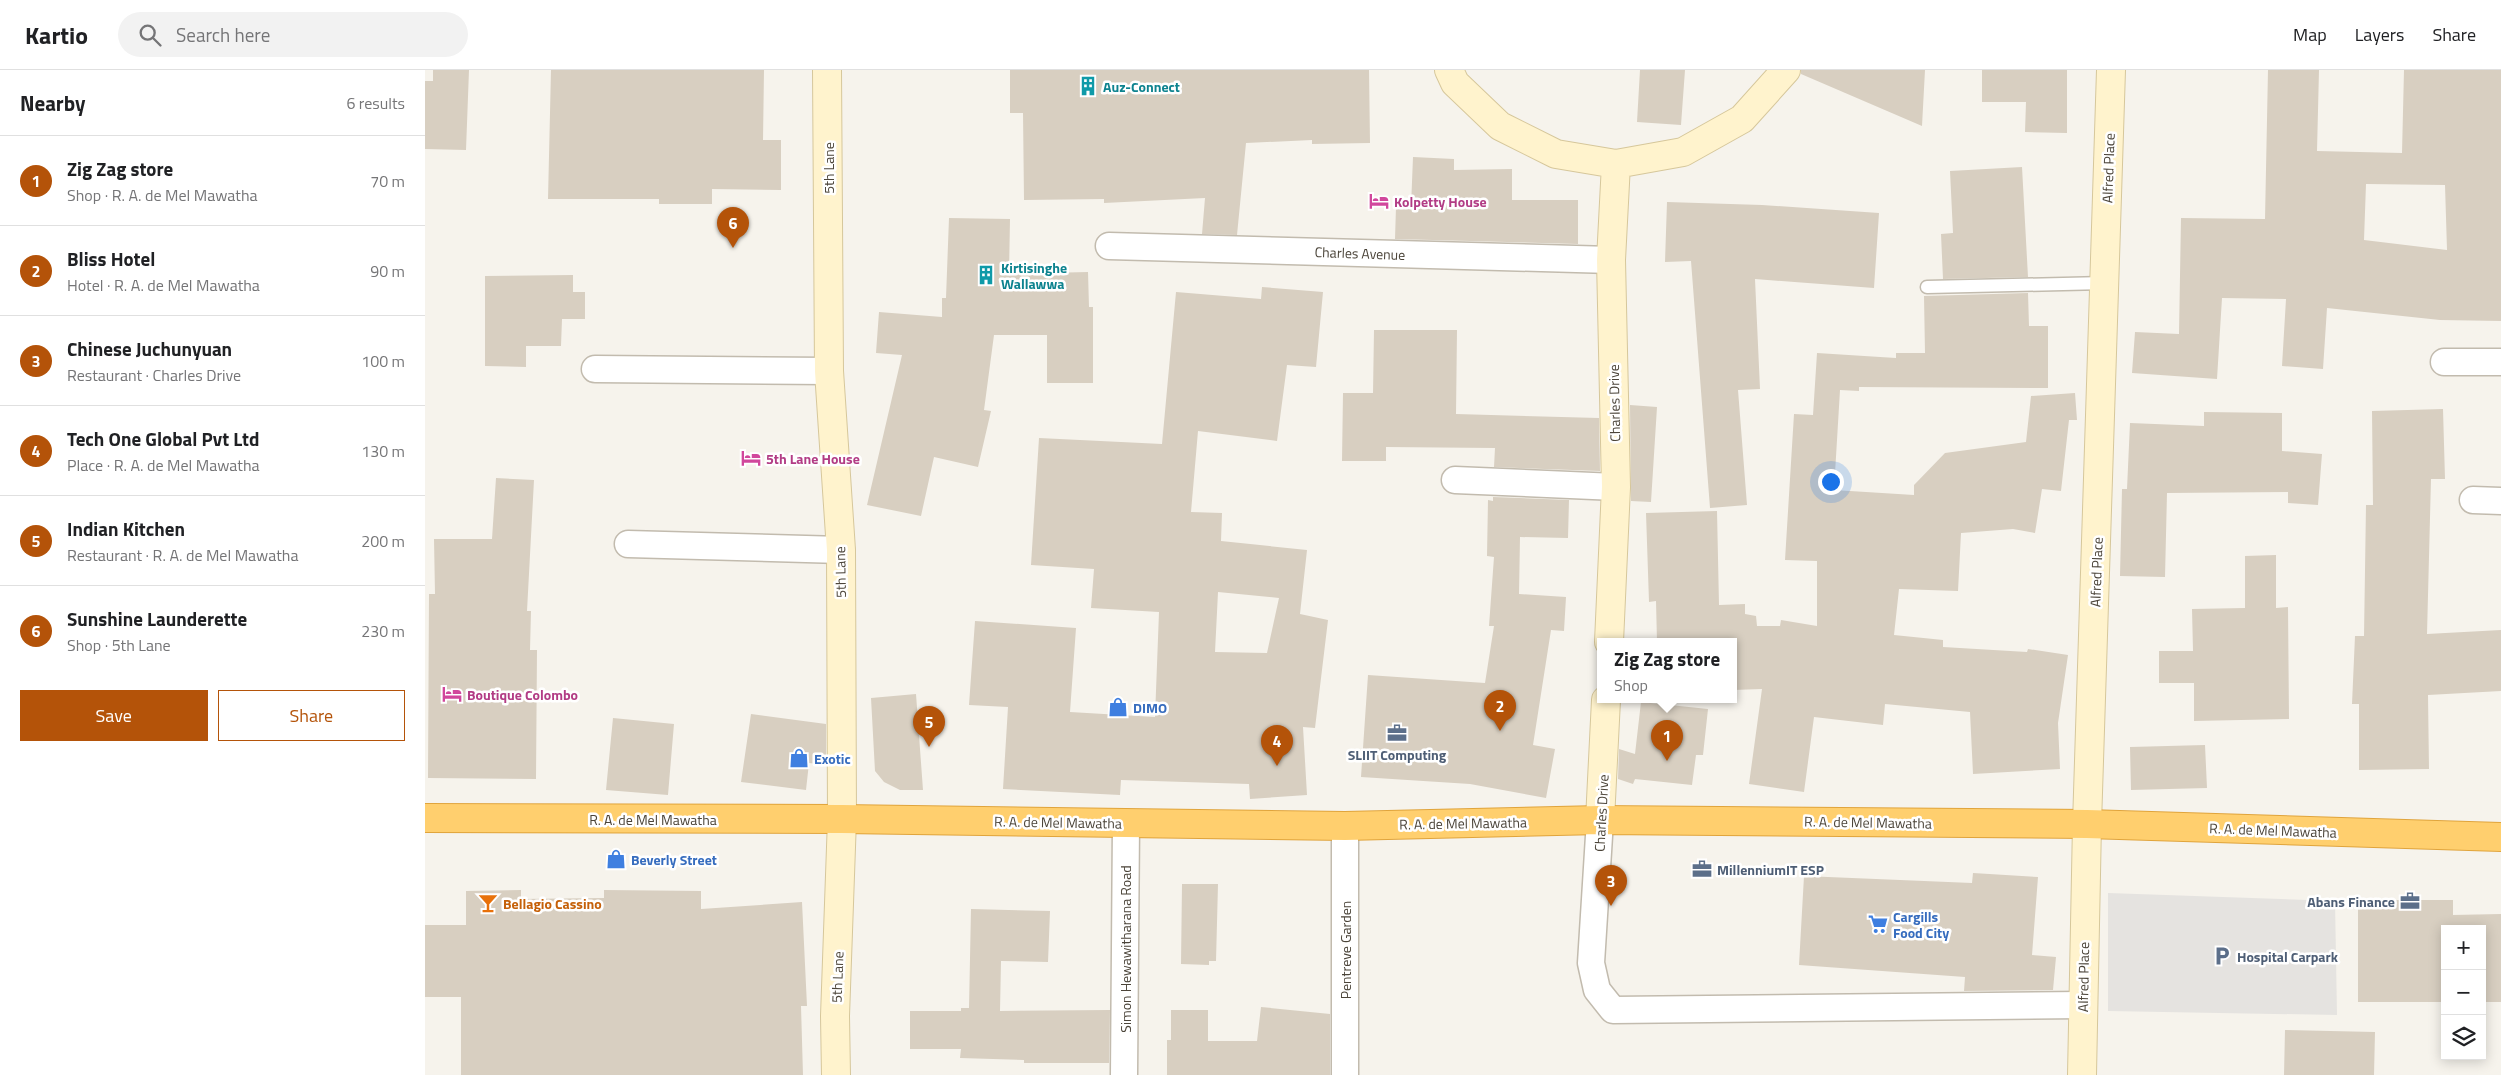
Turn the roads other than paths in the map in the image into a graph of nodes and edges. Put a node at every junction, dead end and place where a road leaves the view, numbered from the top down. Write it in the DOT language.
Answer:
graph roads {
  1 [pos="827,70"];
  2 [pos="1449,70"];
  3 [pos="1786,70"];
  4 [pos="2111,70"];
  5 [pos="1616,164"];
  6 [pos="1109,246"];
  7 [pos="1611,260"];
  8 [pos="2105,283"];
  9 [pos="1927,287"];
  10 [pos="2445,362"];
  11 [pos="2501,362"];
  12 [pos="595,368"];
  13 [pos="829,371"];
  14 [pos="1455,480"];
  15 [pos="1616,488"];
  16 [pos="2473,500"];
  17 [pos="2501,501"];
  18 [pos="628,544"];
  19 [pos="841,550"];
  20 [pos="1609,638"];
  21 [pos="1606,703"];
  22 [pos="425,818"];
  23 [pos="843,819"];
  24 [pos="1600,820"];
  25 [pos="1126,823"];
  26 [pos="2087,824"];
  27 [pos="1345,826"];
  28 [pos="2501,837"];
  29 [pos="2083,1005"];
  30 [pos="836,1075"];
  31 [pos="1124,1075"];
  32 [pos="1345,1075"];
  33 [pos="2081,1075"];
  1 -- 13 [label="main road, 5th Lane"];
  2 -- 5 [label="main road"];
  3 -- 5 [label="main road"];
  4 -- 8 [label="main road, Alfred Place"];
  5 -- 7 [label="main road, Charles Drive"];
  6 -- 7 [label="street, Charles Avenue"];
  7 -- 15 [label="main road, Charles Drive"];
  8 -- 9 [label="lane"];
  8 -- 26 [label="main road, Alfred Place"];
  10 -- 11 [label="street"];
  12 -- 13 [label="street"];
  13 -- 19 [label="main road, 5th Lane"];
  14 -- 15 [label="street"];
  15 -- 20 [label="main road, Charles Drive"];
  16 -- 17 [label="street"];
  18 -- 19 [label="street"];
  19 -- 23 [label="main road, 5th Lane"];
  21 -- 24 [label="main road, Charles Drive"];
  22 -- 23 [label="highway, R. A. de Mel Mawatha"];
  23 -- 25 [label="highway, R. A. de Mel Mawatha"];
  23 -- 30 [label="main road, 5th Lane"];
  24 -- 26 [label="highway, R. A. de Mel Mawatha"];
  24 -- 27 [label="highway, R. A. de Mel Mawatha"];
  24 -- 29 [label="street, Charles Drive"];
  25 -- 27 [label="highway, R. A. de Mel Mawatha"];
  25 -- 31 [label="street, Simon Hewawitharana Road"];
  26 -- 28 [label="highway, R. A. de Mel Mawatha"];
  26 -- 29 [label="main road, Alfred Place"];
  27 -- 32 [label="street, Pentreve Garden"];
  29 -- 33 [label="main road, Alfred Place"];
}
